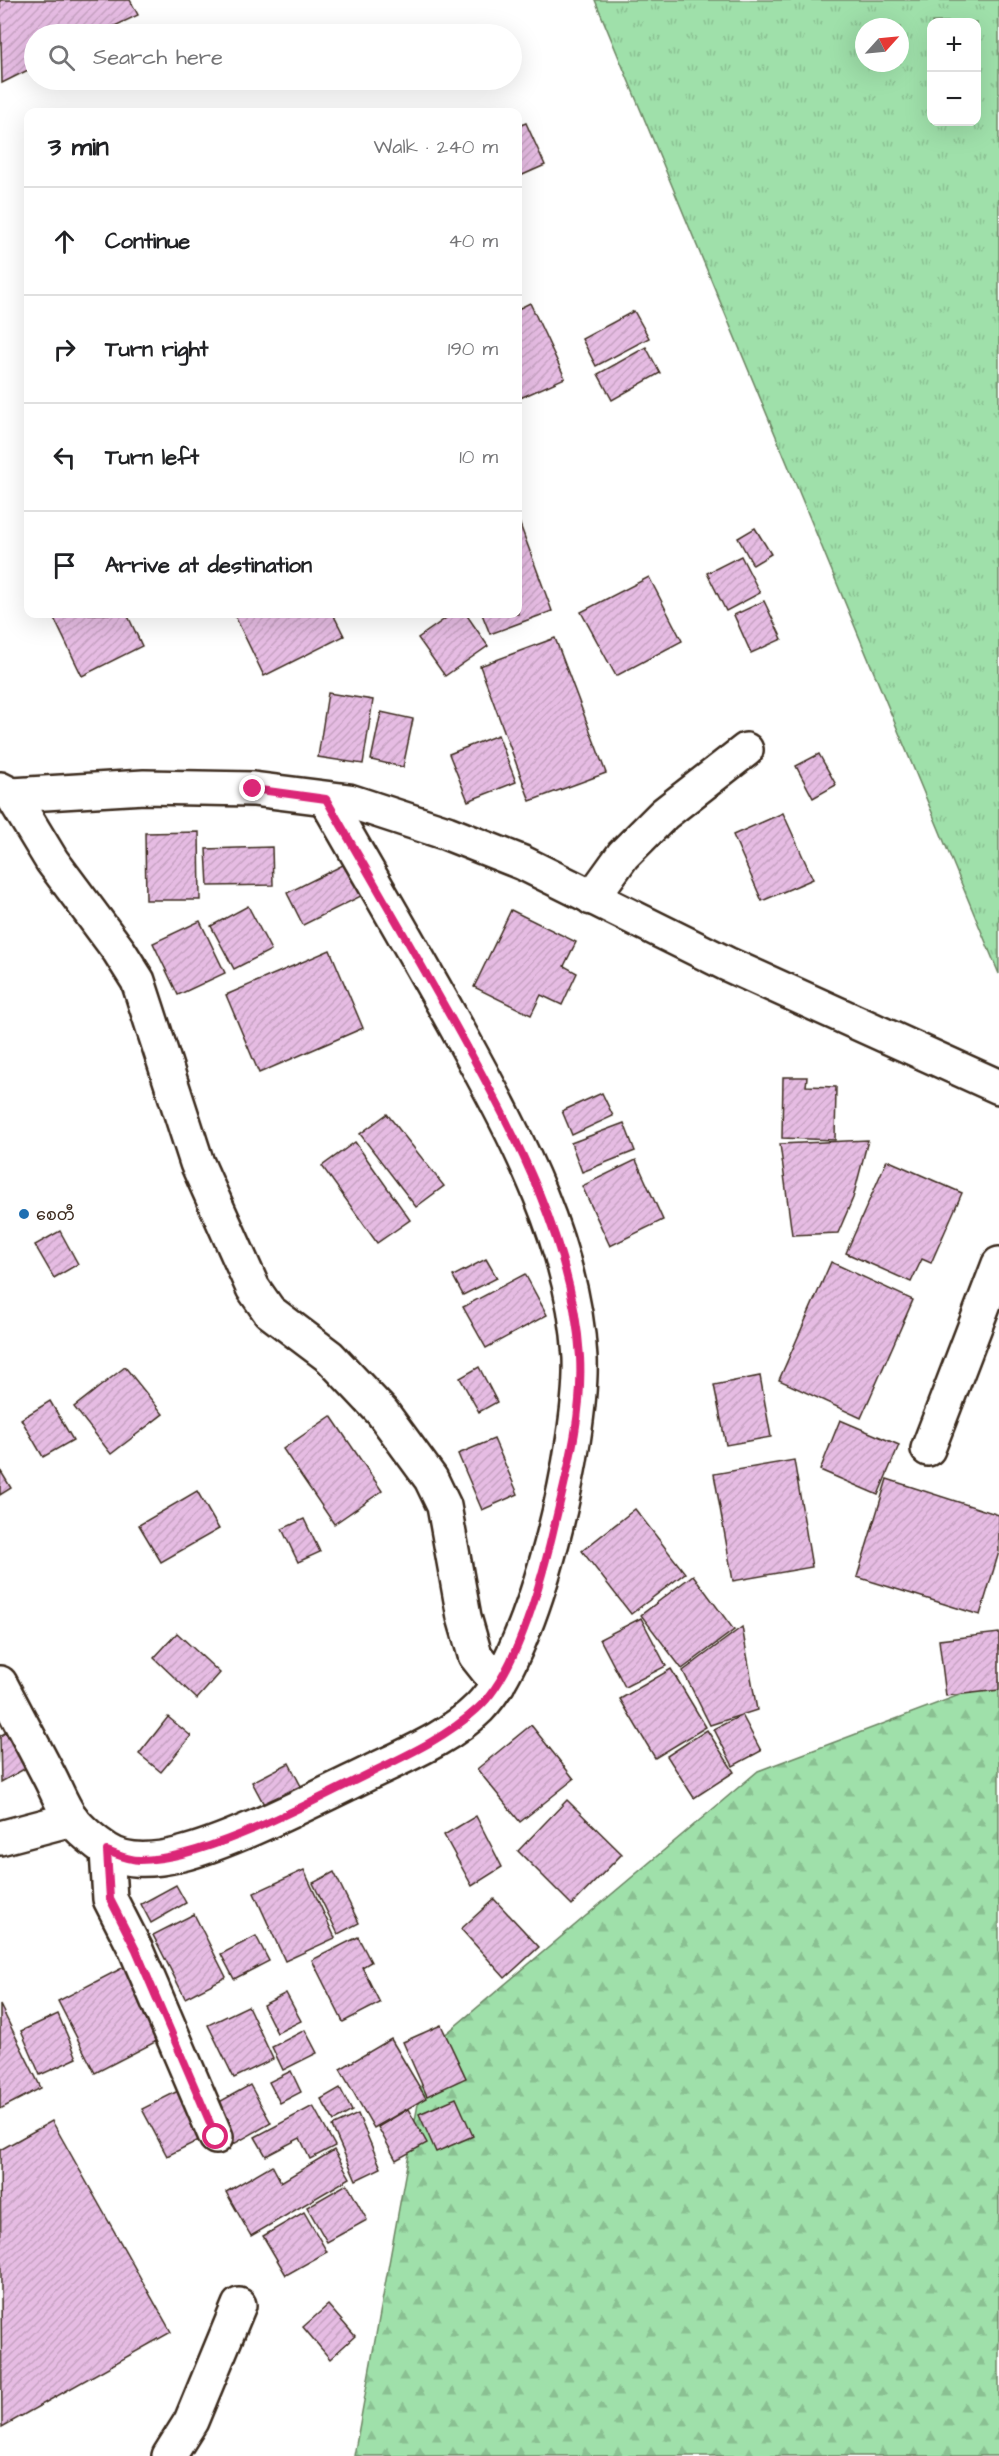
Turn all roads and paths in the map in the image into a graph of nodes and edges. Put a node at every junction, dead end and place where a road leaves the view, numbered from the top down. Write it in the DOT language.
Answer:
graph roads {
  1 [pos="746,750"];
  2 [pos="6,792"];
  3 [pos="326,799"];
  4 [pos="592,898"];
  5 [pos="999,1087"];
  6 [pos="999,1264"];
  7 [pos="928,1449"];
  8 [pos="0,1683"];
  9 [pos="498,1684"];
  10 [pos="72,1820"];
  11 [pos="0,1838"];
  12 [pos="107,1851"];
  13 [pos="216,2137"];
  14 [pos="239,2305"];
  15 [pos="169,2456"];
  1 -- 4 [label="street"];
  2 -- 3 [label="street"];
  2 -- 9 [label="street"];
  3 -- 4 [label="street"];
  3 -- 9 [label="street"];
  4 -- 5 [label="street"];
  6 -- 7 [label="street"];
  8 -- 10 [label="street"];
  9 -- 12 [label="street"];
  10 -- 11 [label="street"];
  10 -- 12 [label="street"];
  12 -- 13 [label="street"];
  14 -- 15 [label="street"];
}
